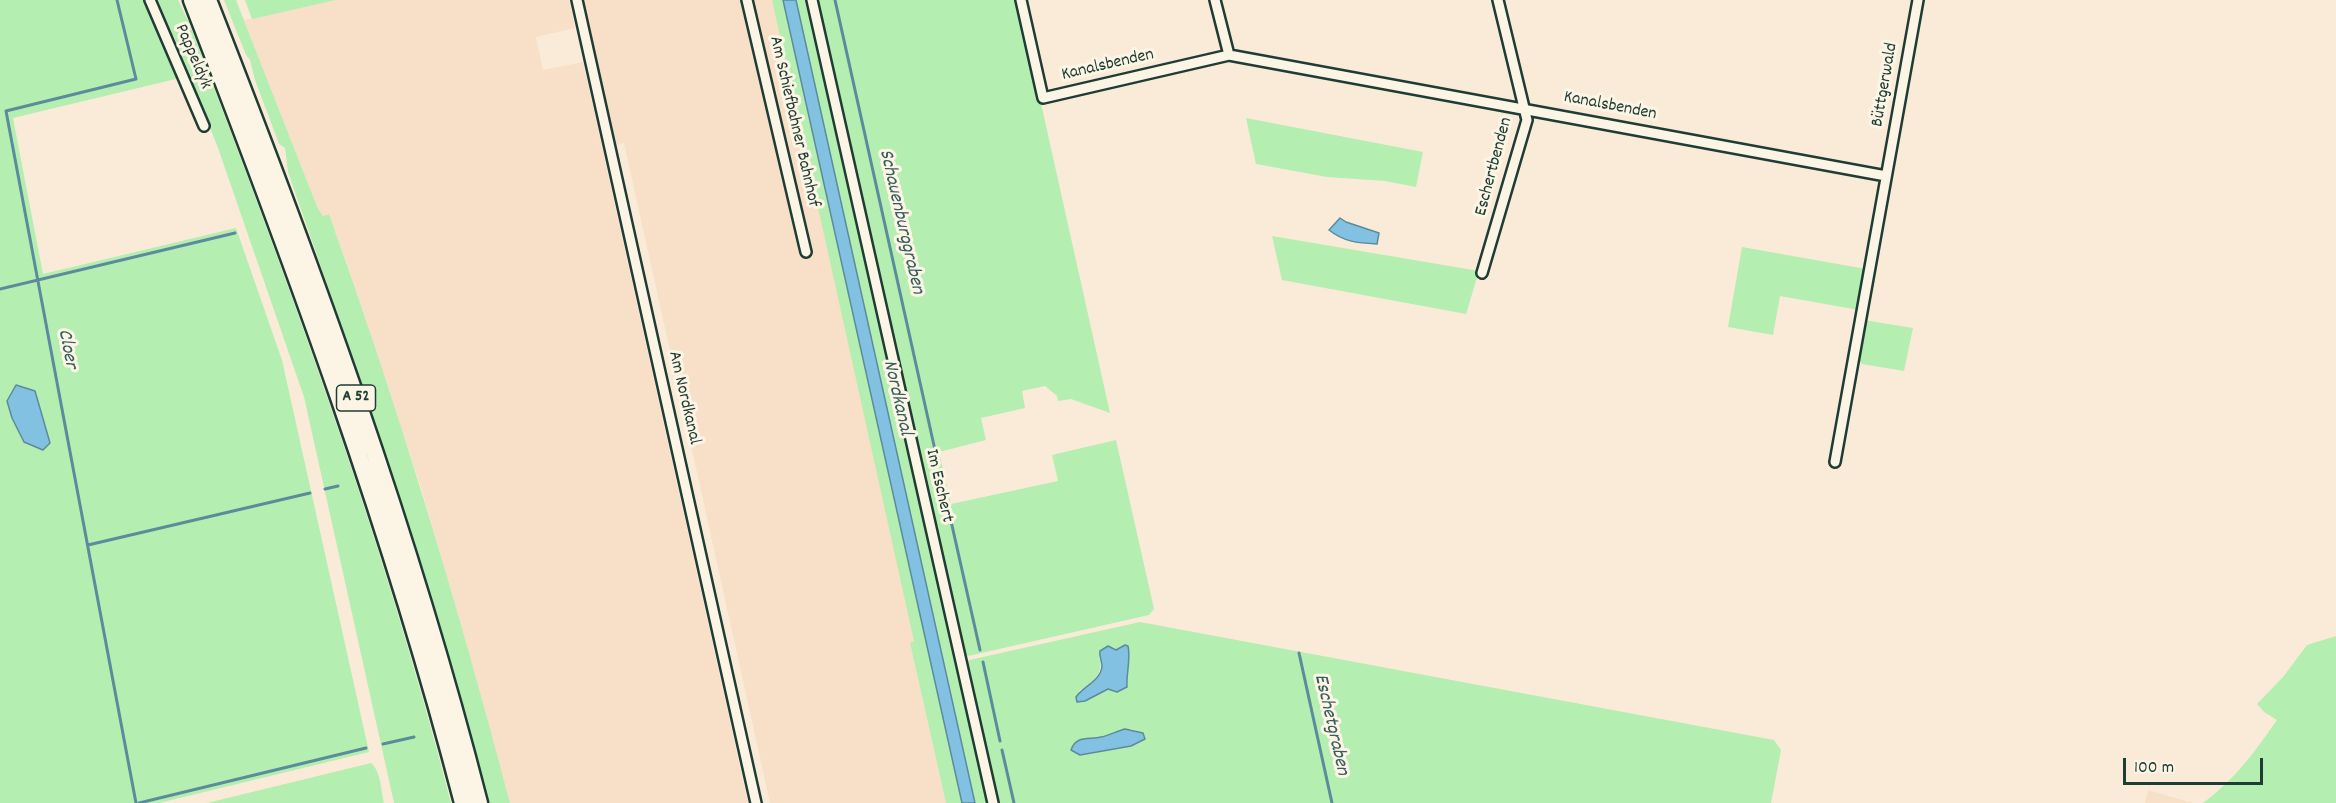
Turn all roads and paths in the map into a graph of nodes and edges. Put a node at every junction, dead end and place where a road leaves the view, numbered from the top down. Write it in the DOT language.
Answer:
graph roads {
  1 [pos="150,0"];
  2 [pos="192,0"];
  3 [pos="208,0"];
  4 [pos="577,0"];
  5 [pos="747,0"];
  6 [pos="812,0"];
  7 [pos="1021,0"];
  8 [pos="1215,0"];
  9 [pos="1498,0"];
  10 [pos="1918,0"];
  11 [pos="1229,55"];
  12 [pos="1525,108"];
  13 [pos="204,126"];
  14 [pos="1886,176"];
  15 [pos="806,252"];
  16 [pos="1482,273"];
  17 [pos="1835,462"];
  18 [pos="463,803"];
  19 [pos="479,803"];
  20 [pos="756,803"];
  21 [pos="993,803"];
  1 -- 13 [label="street, Pappeldyk"];
  2 -- 18 [label="highway, A 52"];
  3 -- 19 [label="highway, A 52"];
  4 -- 20 [label="street, Am Nordkanal"];
  5 -- 15 [label="street, Am Schiefbahner Bahnhof"];
  6 -- 21 [label="street, Im Eschert"];
  7 -- 11 [label="street, Kanalsbenden"];
  8 -- 11 [label="street"];
  9 -- 12 [label="street, Eschertbenden"];
  10 -- 14 [label="street, Büttgerwald"];
  11 -- 12 [label="street, Kanalsbenden"];
  12 -- 14 [label="street, Kanalsbenden"];
  12 -- 16 [label="street, Eschertbenden"];
  14 -- 17 [label="street"];
}
